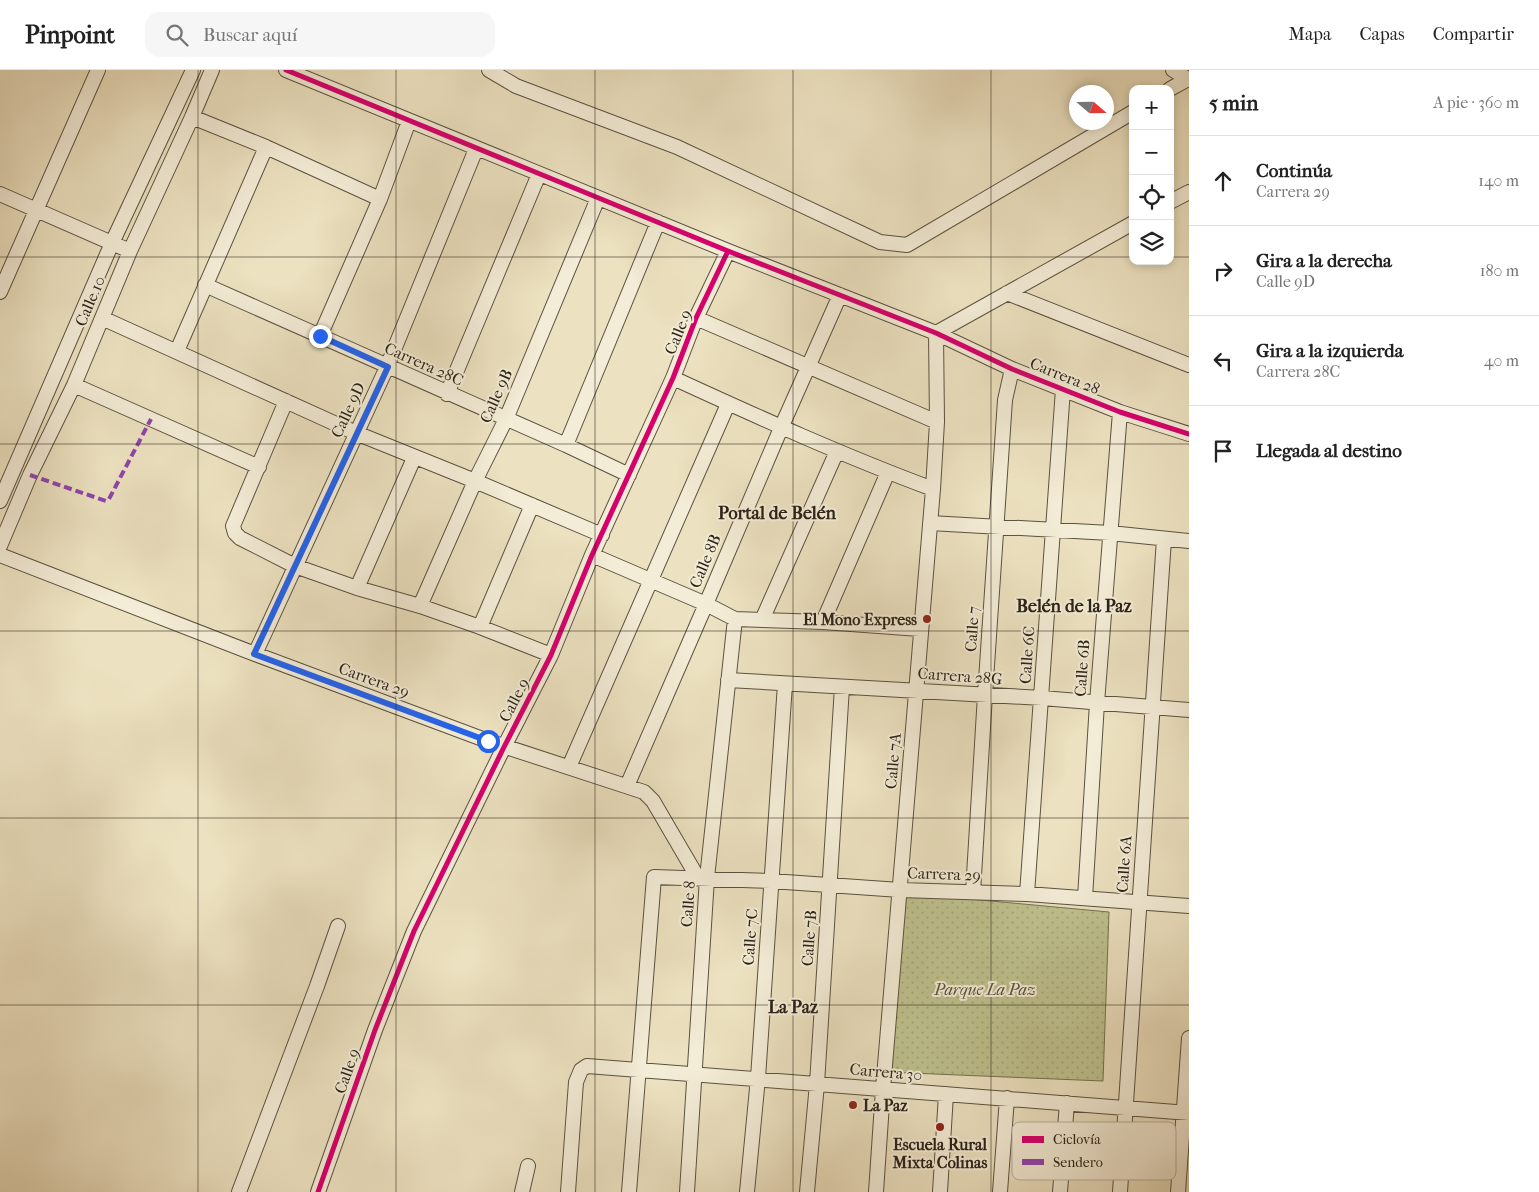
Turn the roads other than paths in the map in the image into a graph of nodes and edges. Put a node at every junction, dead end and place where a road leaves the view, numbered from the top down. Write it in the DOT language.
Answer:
graph roads {
  1 [pos="98,70"];
  2 [pos="194,70"];
  3 [pos="212,70"];
  4 [pos="286,70"];
  5 [pos="489,70"];
  6 [pos="1173,70"];
  7 [pos="1174,88"];
  8 [pos="1129,114"];
  9 [pos="192,117"];
  10 [pos="409,121"];
  11 [pos="266,147"];
  12 [pos="476,149"];
  13 [pos="539,174"];
  14 [pos="1189,192"];
  15 [pos="0,194"];
  16 [pos="598,198"];
  17 [pos="380,199"];
  18 [pos="1174,200"];
  19 [pos="38,209"];
  20 [pos="658,222"];
  21 [pos="1129,225"];
  22 [pos="112,243"];
  23 [pos="130,251"];
  24 [pos="728,251"];
  25 [pos="205,285"];
  26 [pos="0,292"];
  27 [pos="1007,294"];
  28 [pos="840,295"];
  29 [pos="102,318"];
  30 [pos="696,318"];
  31 [pos="936,333"];
  32 [pos="320,336"];
  33 [pos="177,351"];
  34 [pos="1189,364"];
  35 [pos="388,367"];
  36 [pos="808,367"];
  37 [pos="1012,369"];
  38 [pos="673,378"];
  39 [pos="74,385"];
  40 [pos="1063,389"];
  41 [pos="447,394"];
  42 [pos="286,401"];
  43 [pos="728,404"];
  44 [pos="1120,412"];
  45 [pos="506,419"];
  46 [pos="937,422"];
  47 [pos="780,428"];
  48 [pos="356,433"];
  49 [pos="1189,434"];
  50 [pos="566,446"];
  51 [pos="837,451"];
  52 [pos="414,458"];
  53 [pos="259,467"];
  54 [pos="6,470"];
  55 [pos="888,472"];
  56 [pos="629,476"];
  57 [pos="475,481"];
  58 [pos="933,489"];
  59 [pos="0,501"];
  60 [pos="532,505"];
  61 [pos="930,523"];
  62 [pos="996,526"];
  63 [pos="1053,530"];
  64 [pos="1110,533"];
  65 [pos="602,535"];
  66 [pos="1164,539"];
  67 [pos="1189,540"];
  68 [pos="0,546"];
  69 [pos="0,555"];
  70 [pos="592,555"];
  71 [pos="295,566"];
  72 [pos="651,581"];
  73 [pos="357,588"];
  74 [pos="706,604"];
  75 [pos="420,606"];
  76 [pos="735,619"];
  77 [pos="762,620"];
  78 [pos="823,622"];
  79 [pos="480,627"];
  80 [pos="920,629"];
  81 [pos="254,654"];
  82 [pos="551,655"];
  83 [pos="728,680"];
  84 [pos="785,684"];
  85 [pos="842,686"];
  86 [pos="916,690"];
  87 [pos="985,695"];
  88 [pos="1042,698"];
  89 [pos="1097,703"];
  90 [pos="1153,707"];
  91 [pos="1189,710"];
  92 [pos="504,747"];
  93 [pos="569,767"];
  94 [pos="627,786"];
  95 [pos="703,878"];
  96 [pos="771,881"];
  97 [pos="830,886"];
  98 [pos="900,890"];
  99 [pos="973,892"];
  100 [pos="1027,894"];
  101 [pos="1085,898"];
  102 [pos="1139,903"];
  103 [pos="1189,906"];
  104 [pos="338,926"];
  105 [pos="1189,1038"];
  106 [pos="638,1070"];
  107 [pos="695,1074"];
  108 [pos="758,1078"];
  109 [pos="817,1084"];
  110 [pos="883,1089"];
  111 [pos="946,1094"];
  112 [pos="1008,1098"];
  113 [pos="1067,1103"];
  114 [pos="1126,1107"];
  115 [pos="1187,1113"];
  116 [pos="1066,1122"];
  117 [pos="1125,1122"];
  118 [pos="528,1166"];
  119 [pos="239,1192"];
  120 [pos="318,1192"];
  121 [pos="522,1192"];
  122 [pos="568,1192"];
  123 [pos="629,1192"];
  124 [pos="687,1192"];
  125 [pos="747,1192"];
  126 [pos="807,1192"];
  127 [pos="876,1192"];
  128 [pos="940,1192"];
  129 [pos="1000,1192"];
  130 [pos="1178,1192"];
  1 -- 19 [label="street"];
  2 -- 22 [label="street, Calle 10"];
  3 -- 9 [label="street, Calle 10"];
  4 -- 10 [label="street, Carrera 28"];
  5 -- 8 [label="street"];
  6 -- 7 [label="street"];
  9 -- 11 [label="street"];
  9 -- 23 [label="street, Calle 10"];
  10 -- 12 [label="street, Carrera 28"];
  10 -- 17 [label="street"];
  11 -- 17 [label="street"];
  11 -- 25 [label="street"];
  12 -- 13 [label="street, Carrera 28"];
  12 -- 35 [label="street, Calle 9D"];
  13 -- 16 [label="street, Carrera 28"];
  13 -- 41 [label="street"];
  14 -- 18 [label="street"];
  15 -- 19 [label="street"];
  16 -- 20 [label="street, Carrera 28"];
  16 -- 45 [label="street, Calle 9B"];
  17 -- 32 [label="street"];
  19 -- 22 [label="street"];
  19 -- 26 [label="street"];
  20 -- 24 [label="street, Carrera 28"];
  20 -- 50 [label="street"];
  21 -- 27 [label="street"];
  22 -- 23 [label="street"];
  22 -- 54 [label="street, Calle 10"];
  23 -- 29 [label="street, Calle 10"];
  24 -- 28 [label="street, Carrera 28"];
  24 -- 30 [label="street, Calle 9"];
  25 -- 32 [label="street, Carrera 28C"];
  25 -- 33 [label="street"];
  27 -- 31 [label="street"];
  27 -- 34 [label="street"];
  28 -- 31 [label="street, Carrera 28"];
  28 -- 36 [label="street, Calle 8B"];
  29 -- 33 [label="street"];
  29 -- 39 [label="street, Calle 10"];
  30 -- 36 [label="street"];
  30 -- 38 [label="street, Calle 9"];
  31 -- 37 [label="street, Carrera 28"];
  31 -- 46 [label="street, Calle 7A"];
  32 -- 35 [label="street, Carrera 28C"];
  33 -- 42 [label="street"];
  35 -- 41 [label="street, Carrera 28C"];
  35 -- 48 [label="street, Calle 9D"];
  36 -- 46 [label="street"];
  36 -- 47 [label="street, Calle 8B"];
  37 -- 40 [label="street, Carrera 28"];
  37 -- 62 [label="street, Calle 7"];
  38 -- 43 [label="street"];
  38 -- 56 [label="street, Calle 9"];
  39 -- 53 [label="street"];
  39 -- 68 [label="street, Calle 10"];
  40 -- 44 [label="street, Carrera 28"];
  40 -- 63 [label="street, Calle 6C"];
  41 -- 45 [label="street, Carrera 28C"];
  42 -- 48 [label="street"];
  42 -- 53 [label="street"];
  43 -- 47 [label="street"];
  43 -- 72 [label="street"];
  44 -- 49 [label="street, Carrera 28"];
  44 -- 64 [label="street, Calle 6B"];
  45 -- 50 [label="street, Carrera 28C"];
  45 -- 57 [label="street, Calle 9B"];
  46 -- 58 [label="street, Calle 7A"];
  47 -- 51 [label="street"];
  47 -- 74 [label="street, Calle 8B"];
  48 -- 52 [label="street"];
  48 -- 71 [label="street, Calle 9D"];
  50 -- 56 [label="street, Carrera 28C"];
  51 -- 55 [label="street"];
  51 -- 77 [label="street"];
  52 -- 57 [label="street"];
  52 -- 73 [label="street"];
  53 -- 71 [label="street"];
  54 -- 59 [label="street, Calle 10"];
  55 -- 58 [label="street"];
  55 -- 78 [label="street"];
  56 -- 65 [label="street, Calle 9"];
  57 -- 60 [label="street"];
  57 -- 75 [label="street, Calle 9B"];
  58 -- 61 [label="street, Calle 7A"];
  60 -- 65 [label="street"];
  60 -- 79 [label="street"];
  61 -- 62 [label="street"];
  61 -- 80 [label="street, Calle 7A"];
  62 -- 63 [label="street"];
  62 -- 87 [label="street, Calle 7"];
  63 -- 64 [label="street"];
  63 -- 88 [label="street, Calle 6C"];
  64 -- 66 [label="street"];
  64 -- 89 [label="street, Calle 6B"];
  65 -- 70 [label="street, Calle 9"];
  66 -- 67 [label="street"];
  66 -- 90 [label="street, Calle 6A"];
  69 -- 81 [label="street, Carrera 29"];
  70 -- 72 [label="street"];
  70 -- 82 [label="street, Calle 9"];
  71 -- 73 [label="street"];
  71 -- 81 [label="street, Calle 9D"];
  72 -- 74 [label="street"];
  72 -- 93 [label="street"];
  73 -- 75 [label="street"];
  74 -- 76 [label="street"];
  74 -- 94 [label="street, Calle 8B"];
  75 -- 79 [label="street"];
  76 -- 77 [label="street"];
  76 -- 83 [label="street, Calle 8"];
  77 -- 78 [label="street"];
  78 -- 80 [label="street"];
  79 -- 82 [label="street"];
  80 -- 86 [label="street, Calle 7A"];
  81 -- 92 [label="street, Carrera 29"];
  82 -- 92 [label="street, Calle 9"];
  83 -- 84 [label="street, Carrera 28G"];
  83 -- 95 [label="street, Calle 8"];
  84 -- 85 [label="street, Carrera 28G"];
  84 -- 96 [label="street, Calle 7C"];
  85 -- 86 [label="street, Carrera 28G"];
  85 -- 97 [label="street, Calle 7B"];
  86 -- 87 [label="street, Carrera 28G"];
  86 -- 98 [label="street, Calle 7A"];
  87 -- 88 [label="street, Carrera 28G"];
  87 -- 99 [label="street, Calle 7"];
  88 -- 89 [label="street, Carrera 28G"];
  88 -- 100 [label="street, Calle 6C"];
  89 -- 90 [label="street, Carrera 28G"];
  89 -- 101 [label="street, Calle 6B"];
  90 -- 91 [label="street, Carrera 28G"];
  90 -- 102 [label="street, Calle 6A"];
  92 -- 93 [label="street, Carrera 29"];
  92 -- 120 [label="street, Calle 9"];
  93 -- 94 [label="street, Carrera 29"];
  94 -- 95 [label="street, Carrera 29"];
  95 -- 96 [label="street, Carrera 29"];
  95 -- 106 [label="street, Carrera 29"];
  95 -- 107 [label="street, Calle 8"];
  96 -- 97 [label="street, Carrera 29"];
  96 -- 108 [label="street, Calle 7C"];
  97 -- 98 [label="street, Carrera 29"];
  97 -- 109 [label="street, Calle 7B"];
  98 -- 99 [label="street, Carrera 29"];
  98 -- 110 [label="street, Calle 7A"];
  99 -- 100 [label="street, Carrera 29"];
  100 -- 101 [label="street, Carrera 29"];
  101 -- 102 [label="street, Carrera 29"];
  102 -- 103 [label="street, Carrera 29"];
  102 -- 114 [label="street, Calle 6A"];
  104 -- 119 [label="street"];
  105 -- 115 [label="street"];
  106 -- 107 [label="street, Carrera 30"];
  106 -- 122 [label="street, Carrera 30"];
  106 -- 123 [label="street"];
  107 -- 108 [label="street, Carrera 30"];
  107 -- 124 [label="street, Calle 8"];
  108 -- 109 [label="street, Carrera 30"];
  108 -- 125 [label="street, Calle 7C"];
  109 -- 110 [label="street, Carrera 30"];
  109 -- 126 [label="street, Calle 7B"];
  110 -- 111 [label="street, Carrera 30"];
  110 -- 127 [label="street, Calle 7A"];
  111 -- 112 [label="street, Carrera 30"];
  111 -- 128 [label="street"];
  112 -- 113 [label="street, Carrera 30"];
  112 -- 129 [label="street"];
  113 -- 114 [label="street, Carrera 30"];
  113 -- 116 [label="street"];
  114 -- 115 [label="street, Carrera 30"];
  114 -- 117 [label="street, Calle 6A"];
  115 -- 130 [label="street"];
  118 -- 121 [label="street"];
}
